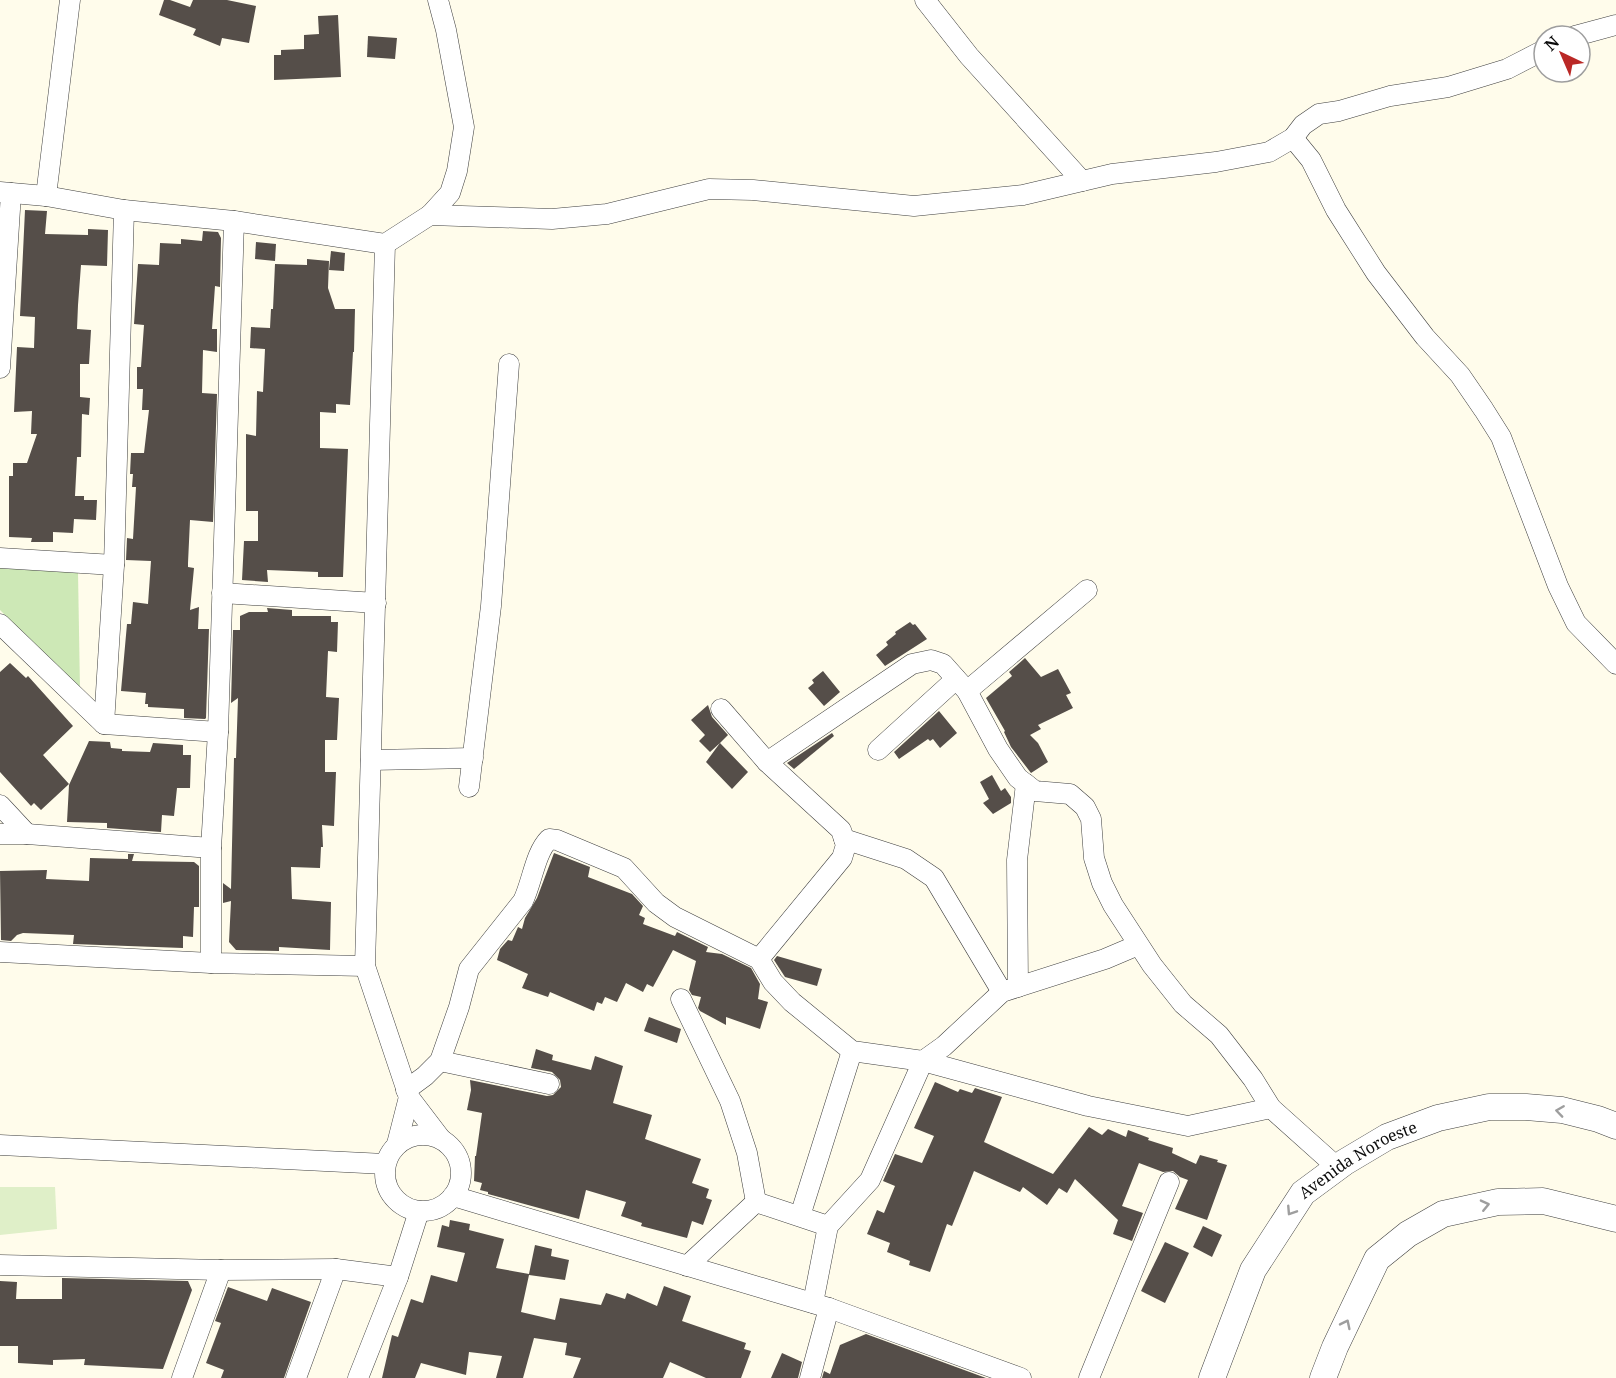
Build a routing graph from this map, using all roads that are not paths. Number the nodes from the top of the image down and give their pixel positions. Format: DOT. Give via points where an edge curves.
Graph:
graph roads {
  1 [pos="70,0"];
  2 [pos="438,0"];
  3 [pos="925,0"];
  4 [pos="1616,25"];
  5 [pos="1592,31"];
  6 [pos="1532,56"];
  7 [pos="1293,138"];
  8 [pos="1082,181"];
  9 [pos="6,193"];
  10 [pos="46,196"];
  11 [pos="124,210"];
  12 [pos="430,215"];
  13 [pos="234,221"];
  14 [pos="385,244"];
  15 [pos="509,364"];
  16 [pos="0,368"];
  17 [pos="0,558"];
  18 [pos="114,565"];
  19 [pos="1087,591"];
  20 [pos="222,592"];
  21 [pos="376,603"];
  22 [pos="0,624"];
  23 [pos="1616,664"];
  24 [pos="962,685"];
  25 [pos="721,709"];
  26 [pos="104,724"];
  27 [pos="218,732"];
  28 [pos="878,750"];
  29 [pos="473,758"];
  30 [pos="371,760"];
  31 [pos="767,762"];
  32 [pos="1026,784"];
  33 [pos="469,787"];
  34 [pos="0,805"];
  35 [pos="0,834"];
  36 [pos="27,834"];
  37 [pos="844,839"];
  38 [pos="211,848"];
  39 [pos="1138,945"];
  40 [pos="0,952"];
  41 [pos="759,959"];
  42 [pos="211,963"];
  43 [pos="365,966"];
  44 [pos="1010,989"];
  45 [pos="681,999"];
  46 [pos="852,1051"];
  47 [pos="923,1060"];
  48 [pos="440,1061"];
  49 [pos="549,1084"];
  50 [pos="408,1093"];
  51 [pos="1271,1108"];
  52 [pos="1616,1126"];
  53 [pos="441,1139"];
  54 [pos="397,1144"];
  55 [pos="0,1145"];
  56 [pos="385,1164"];
  57 [pos="1338,1168"];
  58 [pos="1169,1182"];
  59 [pos="453,1196"];
  60 [pos="756,1202"];
  61 [pos="419,1211"];
  62 [pos="800,1216"];
  63 [pos="1616,1219"];
  64 [pos="828,1226"];
  65 [pos="0,1265"];
  66 [pos="687,1266"];
  67 [pos="336,1269"];
  68 [pos="221,1270"];
  69 [pos="398,1277"];
  70 [pos="821,1306"];
  71 [pos="182,1378"];
  72 [pos="296,1378"];
  73 [pos="358,1378"];
  74 [pos="810,1378"];
  75 [pos="1021,1378"];
  76 [pos="1089,1378"];
  77 [pos="1212,1378"];
  78 [pos="1323,1378"];
  1 -- 10 [label="street"];
  2 -- 12 [label="street" via="464,127 450,193"];
  3 -- 8 [label="street" via="969,56"];
  4 -- 5 [label="street"];
  6 -- 7 [label="street" via="1507,69 1448,87 1390,96 1319,114"];
  7 -- 8 [label="street" via="1269,152"];
  7 -- 23 [label="street" via="1311,160 1336,210 1376,273 1485,410 1501,437 1576,623"];
  8 -- 12 [label="street" via="1023,195 914,206 709,189 607,214 552,219"];
  9 -- 10 [label="street"];
  9 -- 16 [label="street"];
  10 -- 11 [label="street"];
  11 -- 13 [label="street"];
  11 -- 18 [label="street"];
  12 -- 14 [label="street"];
  13 -- 14 [label="street"];
  13 -- 20 [label="street"];
  14 -- 21 [label="street"];
  15 -- 29 [label="street" via="491,606"];
  17 -- 18 [label="street"];
  18 -- 26 [label="street"];
  19 -- 24 [label="street"];
  20 -- 21 [label="street"];
  20 -- 27 [label="street"];
  21 -- 30 [label="street"];
  22 -- 26 [label="street"];
  24 -- 28 [label="street"];
  24 -- 31 [label="street" via="943,664 931,660 912,664"];
  24 -- 32 [label="street" via="998,748"];
  25 -- 31 [label="street"];
  26 -- 27 [label="street"];
  27 -- 38 [label="street"];
  29 -- 30 [label="street"];
  29 -- 33 [label="street"];
  30 -- 43 [label="street"];
  31 -- 37 [label="street" via="841,830"];
  32 -- 39 [label="street" via="1035,791 1070,794 1084,807 1091,819 1094,858 1101,883"];
  32 -- 44 [label="street" via="1017,860"];
  34 -- 36 [label="street"];
  35 -- 36 [label="street"];
  36 -- 38 [label="street"];
  37 -- 41 [label="street" via="842,858"];
  37 -- 44 [label="street" via="906,859 934,878"];
  38 -- 42 [label="street"];
  39 -- 44 [label="street"];
  39 -- 51 [label="street" via="1183,1004 1219,1035"];
  40 -- 42 [label="street"];
  41 -- 46 [label="street" via="792,1002"];
  41 -- 48 [label="street" via="675,917 656,903 624,868 549,839 543,845 523,901 470,969"];
  42 -- 43 [label="street"];
  43 -- 50 [label="street"];
  44 -- 47 [label="street"];
  45 -- 60 [label="street" via="730,1101 747,1154"];
  46 -- 47 [label="street"];
  46 -- 62 [label="street"];
  47 -- 51 [label="street" via="1088,1106 1188,1126"];
  47 -- 64 [label="street" via="870,1180"];
  48 -- 49 [label="street"];
  48 -- 50 [label="street"];
  50 -- 53 [label="street"];
  50 -- 54 [label="street"];
  51 -- 57 [label="street"];
  52 -- 57 [label="street, Avenida Noroeste, one-way" via="1562,1110 1490,1107 1438,1118 1387,1137"];
  53 -- 54 [label="street" via="418,1135"];
  53 -- 59 [label="street" via="458,1156 458,1187"];
  54 -- 56 [label="street"];
  55 -- 56 [label="street"];
  56 -- 61 [label="street" via="386,1183 396,1200"];
  57 -- 77 [label="street, Avenida Noroeste, one-way" via="1303,1193 1253,1270"];
  58 -- 76 [label="street"];
  59 -- 61 [label="street" via="432,1210"];
  59 -- 66 [label="street"];
  60 -- 62 [label="street"];
  60 -- 66 [label="street"];
  61 -- 69 [label="street"];
  62 -- 64 [label="street"];
  78 -- 63 [label="street, one-way" via="1377,1259 1408,1234 1443,1214 1498,1202 1543,1201"];
  64 -- 70 [label="street"];
  65 -- 68 [label="street"];
  66 -- 70 [label="street"];
  67 -- 68 [label="street"];
  67 -- 69 [label="street"];
  67 -- 72 [label="street"];
  68 -- 71 [label="street"];
  69 -- 73 [label="street"];
  70 -- 74 [label="street"];
  70 -- 75 [label="street"];
}
